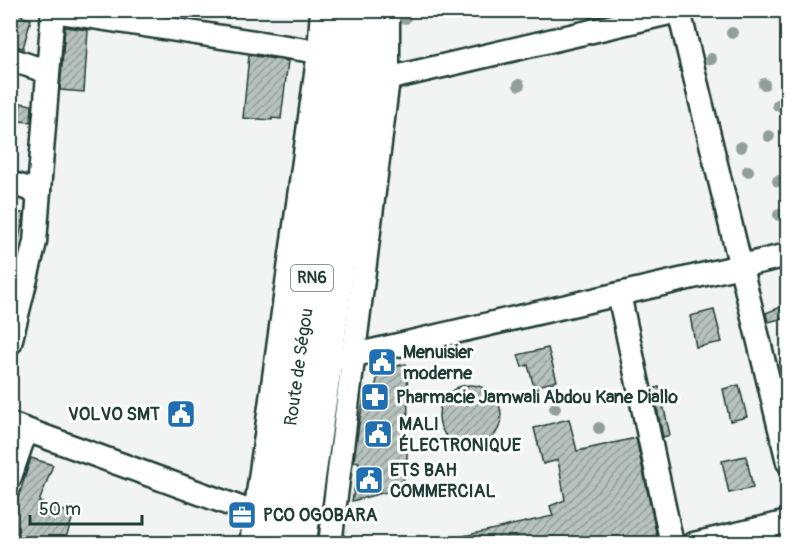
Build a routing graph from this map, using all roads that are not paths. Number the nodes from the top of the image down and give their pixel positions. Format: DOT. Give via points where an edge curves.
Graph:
graph roads {
  1 [pos="322,10"];
  2 [pos="340,10"];
  3 [pos="363,10"];
  4 [pos="388,10"];
  5 [pos="53,11"];
  6 [pos="681,11"];
  7 [pos="319,52"];
  8 [pos="10,59"];
  9 [pos="48,72"];
  10 [pos="375,82"];
  11 [pos="10,183"];
  12 [pos="39,192"];
  13 [pos="788,255"];
  14 [pos="741,265"];
  15 [pos="619,294"];
  16 [pos="15,304"];
  17 [pos="10,343"];
  18 [pos="340,358"];
  19 [pos="18,427"];
  20 [pos="788,462"];
  21 [pos="10,477"];
  22 [pos="788,522"];
  23 [pos="268,525"];
  24 [pos="251,543"];
  25 [pos="299,543"];
  26 [pos="330,543"];
  27 [pos="672,543"];
  28 [pos="694,543"];
  1 -- 7 [label="street"];
  2 -- 23 [label="highway, Route de Ségou / RN6" via="335,92 301,367"];
  3 -- 10 [label="highway, Route de Ségou / RN6"];
  4 -- 10 [label="street"];
  5 -- 7 [label="street"];
  5 -- 9 [label="street"];
  6 -- 10 [label="street"];
  6 -- 14 [label="street"];
  7 -- 23 [label="street"];
  8 -- 9 [label="street"];
  9 -- 12 [label="street"];
  10 -- 18 [label="highway, Route de Ségou / RN6"];
  11 -- 12 [label="street"];
  12 -- 16 [label="street" via="35,242"];
  13 -- 14 [label="street"];
  14 -- 15 [label="street"];
  14 -- 20 [label="street"];
  15 -- 18 [label="street"];
  15 -- 27 [label="street"];
  16 -- 17 [label="street"];
  18 -- 25 [label="highway, Route de Ségou / RN6"];
  18 -- 26 [label="street"];
  19 -- 21 [label="street"];
  19 -- 23 [label="street"];
  22 -- 28 [label="street"];
  23 -- 24 [label="street"];
}
